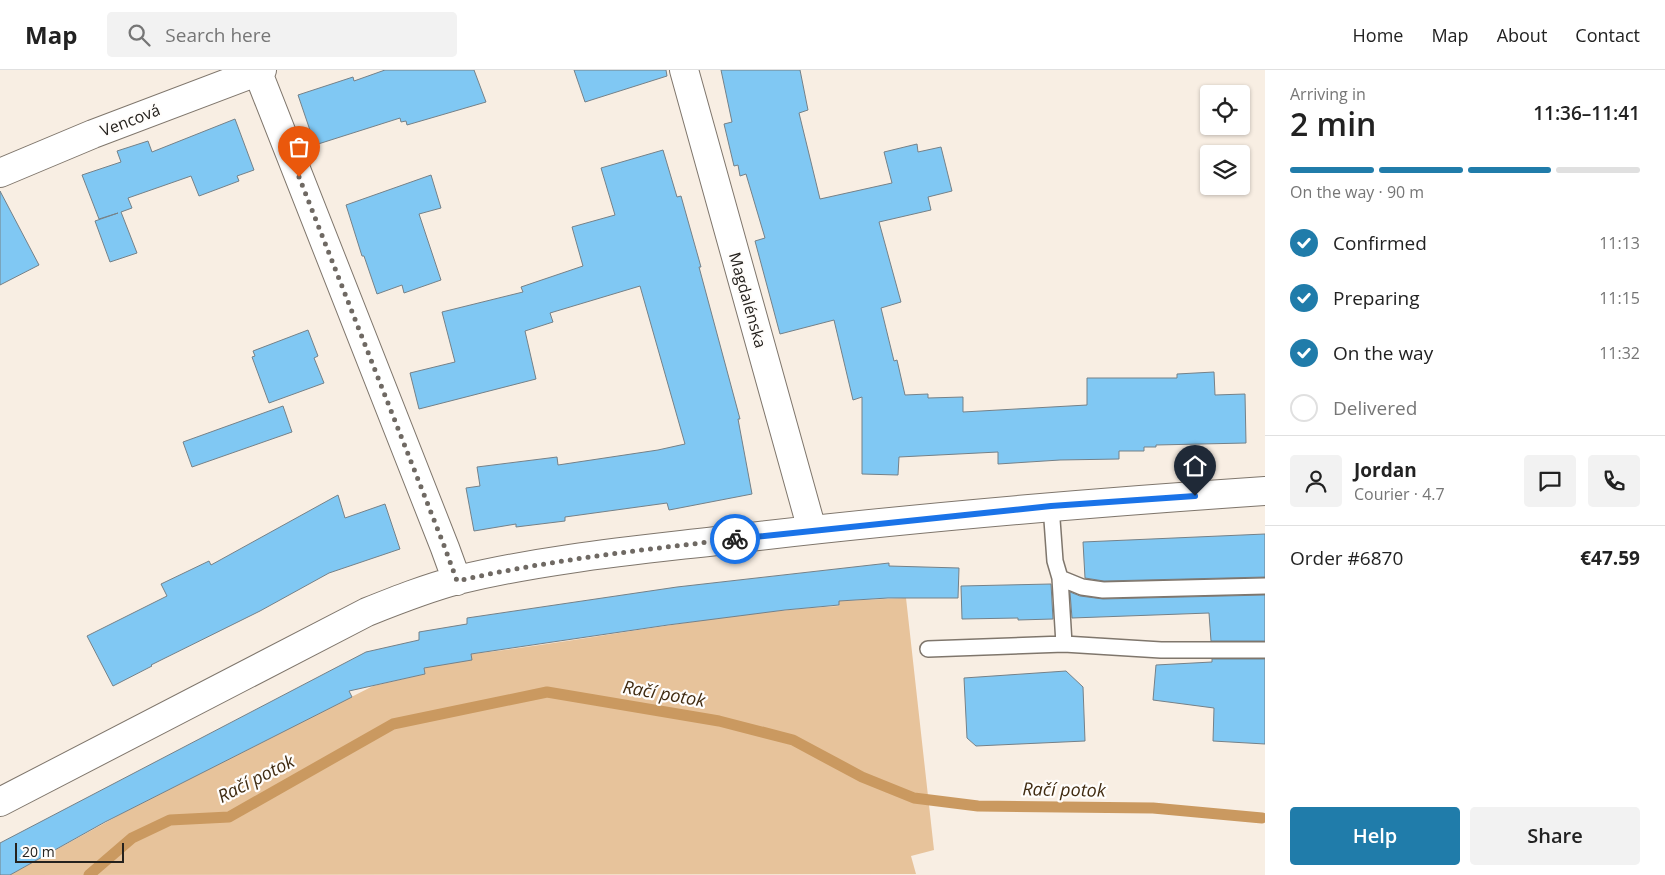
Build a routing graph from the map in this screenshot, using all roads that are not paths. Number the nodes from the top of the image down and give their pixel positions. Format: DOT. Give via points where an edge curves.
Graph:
graph roads {
  1 [pos="684,70"];
  2 [pos="259,71"];
  3 [pos="0,173"];
  4 [pos="1265,491"];
  5 [pos="1051,506"];
  6 [pos="812,530"];
  7 [pos="1060,578"];
  8 [pos="457,581"];
  9 [pos="1265,586"];
  10 [pos="1064,644"];
  11 [pos="928,649"];
  12 [pos="1265,650"];
  13 [pos="0,802"];
  1 -- 6 [label="street, Magdalénska"];
  2 -- 3 [label="street, Vencová"];
  2 -- 8 [label="street"];
  4 -- 5 [label="street"];
  5 -- 6 [label="street"];
  5 -- 7 [label="lane"];
  6 -- 8 [label="street" via="578,558"];
  7 -- 9 [label="lane" via="1082,587 1103,590"];
  7 -- 10 [label="lane"];
  8 -- 13 [label="street" via="413,593 367,612"];
  10 -- 11 [label="lane"];
  10 -- 12 [label="lane" via="1160,650"];
}
